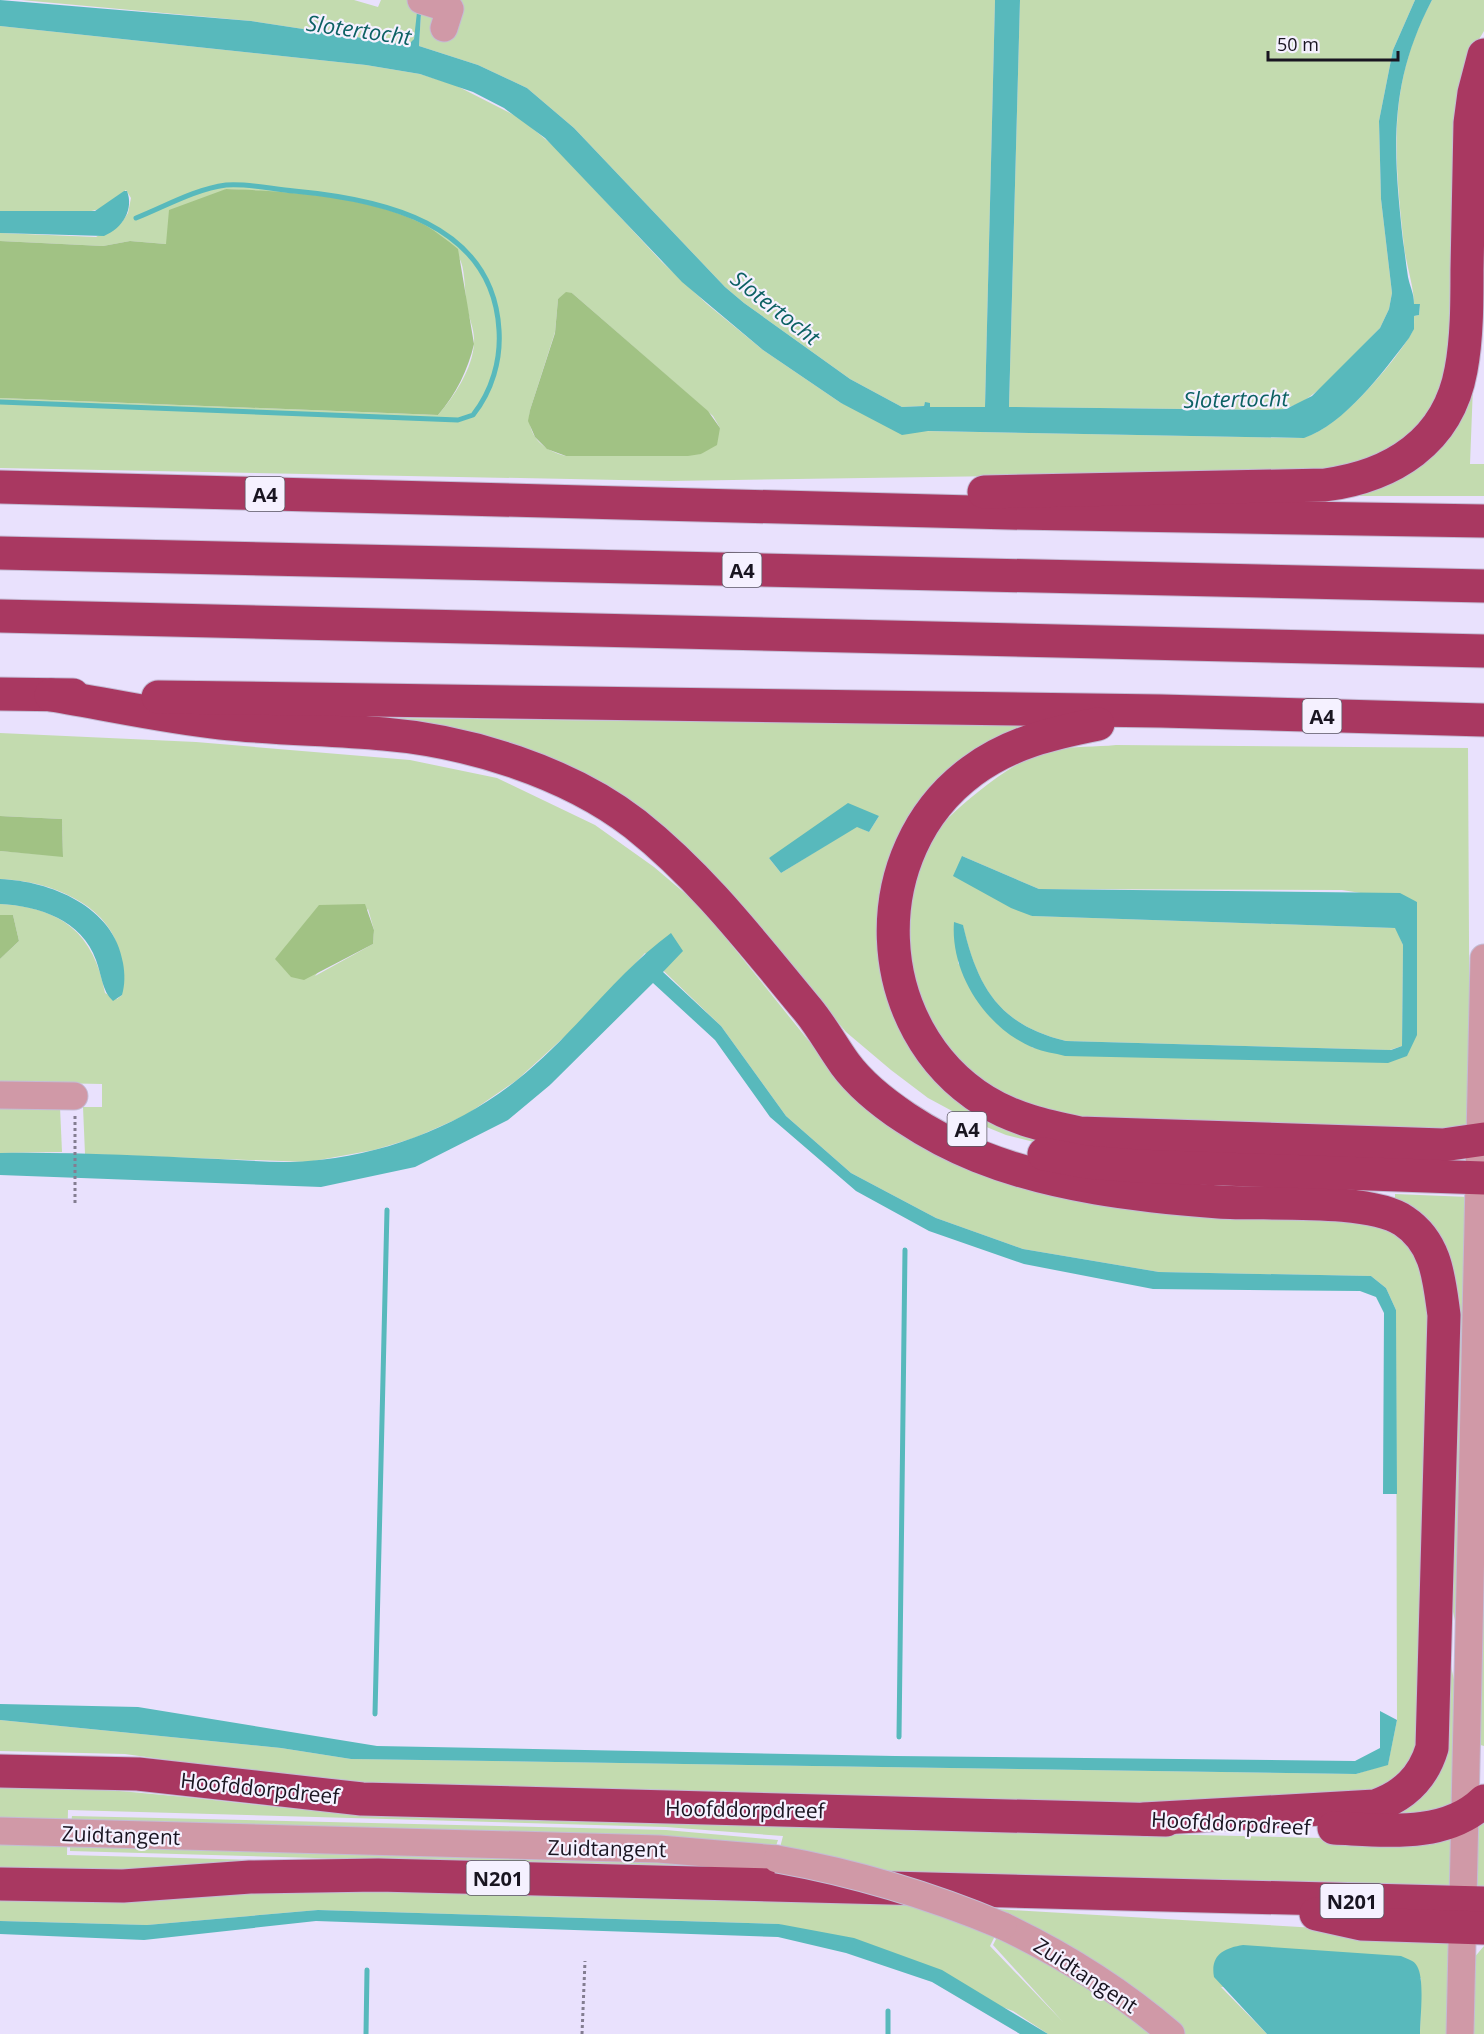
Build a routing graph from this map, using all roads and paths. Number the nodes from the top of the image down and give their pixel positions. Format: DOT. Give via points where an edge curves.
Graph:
graph roads {
  1 [pos="421,0"];
  2 [pos="444,28"];
  3 [pos="1484,55"];
  4 [pos="0,487"];
  5 [pos="676,505"];
  6 [pos="1484,521"];
  7 [pos="0,553"];
  8 [pos="1484,586"];
  9 [pos="0,616"];
  10 [pos="1484,651"];
  11 [pos="0,694"];
  12 [pos="51,695"];
  13 [pos="1161,711"];
  14 [pos="1484,720"];
  15 [pos="1484,958"];
  16 [pos="824,1029"];
  17 [pos="0,1095"];
  18 [pos="74,1096"];
  19 [pos="1482,1140"];
  20 [pos="76,1143"];
  21 [pos="1481,1178"];
  22 [pos="75,1204"];
  23 [pos="1438,1593"];
  24 [pos="1467,1689"];
  25 [pos="0,1771"];
  26 [pos="1474,1809"];
  27 [pos="1144,1819"];
  28 [pos="0,1831"];
  29 [pos="0,1884"];
  30 [pos="1473,1915"];
  31 [pos="585,1961"];
  32 [pos="582,2034"];
  33 [pos="1171,2034"];
  34 [pos="1460,2034"];
  1 -- 2 [label="lane" via="450,9"];
  3 -- 5 [label="highway, A4" via="1470,123 1461,372 1455,392 1430,435 1393,465 1357,480 1325,485 1032,490"];
  4 -- 5 [label="highway, A4"];
  5 -- 6 [label="highway, A4"];
  7 -- 8 [label="highway, A4"];
  9 -- 10 [label="highway"];
  11 -- 12 [label="highway, A4"];
  12 -- 13 [label="highway, A4"];
  12 -- 16 [label="highway, A4" via="219,723 388,734 471,748 538,771 632,821 681,863 724,907"];
  13 -- 14 [label="highway, A4"];
  13 -- 19 [label="highway, A4" via="1022,742 954,786 920,829 898,877 891,923 892,947 895,971 910,1016 939,1061 990,1104 1031,1122 1079,1133 1443,1145"];
  15 -- 19 [label="lane"];
  16 -- 21 [label="highway, A4" via="869,1071 908,1100 975,1132 1039,1153 1137,1166"];
  16 -- 23 [label="highway, A4" via="846,1066 872,1091 932,1133 977,1156 1024,1172 1091,1186 1201,1200 1367,1207 1407,1222 1420,1235 1436,1263 1444,1315"];
  17 -- 18 [label="lane"];
  19 -- 21 [label="lane"];
  20 -- 22 [label="path"];
  21 -- 24 [label="lane"];
  23 -- 24 [label="lane"];
  23 -- 27 [label="highway" via="1432,1748 1420,1775 1403,1792 1375,1806"];
  24 -- 26 [label="lane"];
  25 -- 27 [label="highway, Hoofddorpdreef" via="138,1774 362,1799"];
  26 -- 27 [label="highway, Hoofddorpdreef" via="1433,1827 1387,1830"];
  26 -- 30 [label="lane"];
  28 -- 33 [label="lane, Zuidtangent, bridge" via="659,1849 777,1859 876,1879 942,1900 1003,1926 1107,1984"];
  29 -- 30 [label="highway, N201" via="132,1886 250,1877 378,1875 1241,1898"];
  30 -- 34 [label="lane"];
  31 -- 32 [label="path"];
}
